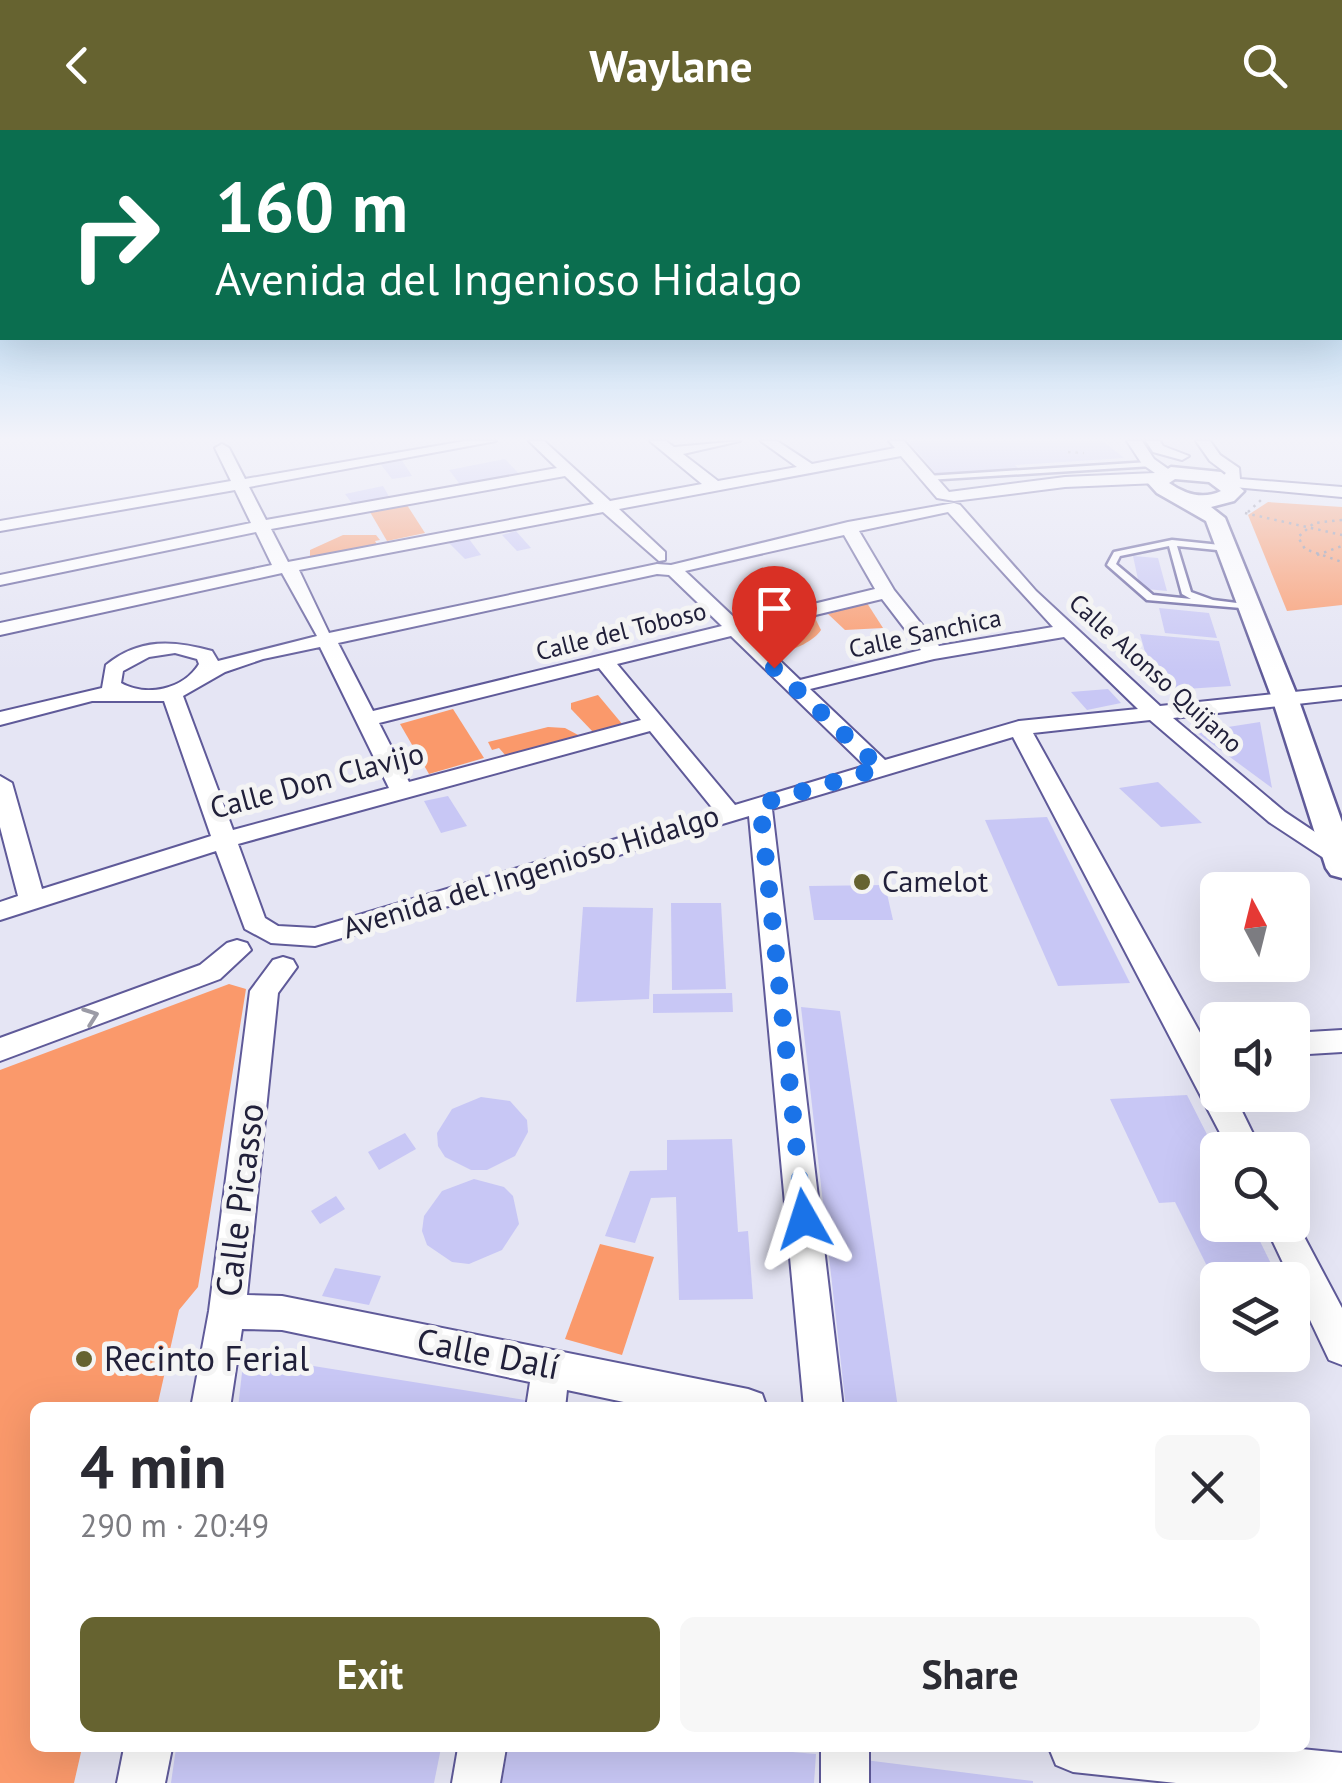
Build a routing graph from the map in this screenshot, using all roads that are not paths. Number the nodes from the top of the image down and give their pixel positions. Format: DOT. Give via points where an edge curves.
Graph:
graph roads {
  1 [pos="43,518"];
  2 [pos="256,518"];
  3 [pos="391,518"];
  4 [pos="434,518"];
  5 [pos="618,518"];
  6 [pos="871,518"];
  7 [pos="882,518"];
  8 [pos="965,518"];
  9 [pos="1225,518"];
  10 [pos="0,526"];
  11 [pos="260,526"];
  12 [pos="848,527"];
  13 [pos="1172,543"];
  14 [pos="1227,548"];
  15 [pos="666,563"];
  16 [pos="285,568"];
  17 [pos="0,580"];
  18 [pos="886,592"];
  19 [pos="1212,604"];
  20 [pos="1250,607"];
  21 [pos="0,629"];
  22 [pos="733,630"];
  23 [pos="1066,630"];
  24 [pos="324,635"];
  25 [pos="200,652"];
  26 [pos="934,653"];
  27 [pos="604,661"];
  28 [pos="112,670"];
  29 [pos="199,679"];
  30 [pos="795,687"];
  31 [pos="171,692"];
  32 [pos="1342,693"];
  33 [pos="123,694"];
  34 [pos="1285,698"];
  35 [pos="0,707"];
  36 [pos="1155,713"];
  37 [pos="367,718"];
  38 [pos="0,719"];
  39 [pos="654,723"];
  40 [pos="1018,728"];
  41 [pos="880,768"];
  42 [pos="0,783"];
  43 [pos="402,792"];
  44 [pos="760,804"];
  45 [pos="729,813"];
  46 [pos="4,816"];
  47 [pos="226,839"];
  48 [pos="1341,864"];
  49 [pos="32,900"];
  50 [pos="0,910"];
  51 [pos="266,953"];
  52 [pos="1200,1037"];
  53 [pos="1342,1041"];
  54 [pos="1310,1043"];
  55 [pos="0,1050"];
  56 [pos="1290,1242"];
  57 [pos="227,1312"];
  58 [pos="1342,1347"];
  59 [pos="552,1366"];
  60 [pos="211,1402"];
  61 [pos="546,1402"];
  62 [pos="720,1402"];
  63 [pos="823,1402"];
  64 [pos="147,1752"];
  65 [pos="481,1752"];
  66 [pos="845,1752"];
  67 [pos="1094,1752"];
  68 [pos="1208,1774"];
  69 [pos="1342,1777"];
  70 [pos="141,1783"];
  71 [pos="476,1783"];
  72 [pos="845,1783"];
  1 -- 10 [label="street"];
  2 -- 11 [label="street"];
  3 -- 11 [label="street"];
  4 -- 16 [label="street"];
  5 -- 15 [label="street"];
  6 -- 15 [label="street"];
  7 -- 12 [label="street"];
  8 -- 23 [label="street, Calle Alonso Quijano"];
  9 -- 14 [label="street"];
  11 -- 16 [label="street"];
  11 -- 17 [label="street"];
  12 -- 15 [label="street"];
  12 -- 18 [label="street"];
  13 -- 14 [label="lane"];
  13 -- 19 [label="lane" via="1187,594"];
  13 -- 19 [label="lane" via="1128,550 1111,565 1150,598"];
  14 -- 20 [label="street"];
  15 -- 22 [label="street"];
  15 -- 24 [label="street"];
  16 -- 21 [label="street"];
  16 -- 24 [label="street"];
  18 -- 22 [label="street, Calle del Toboso"];
  18 -- 26 [label="street"];
  19 -- 20 [label="lane"];
  20 -- 34 [label="street"];
  22 -- 27 [label="street, Calle del Toboso"];
  22 -- 30 [label="street"];
  23 -- 26 [label="street, Calle Sanchica"];
  23 -- 36 [label="street, Calle Alonso Quijano"];
  24 -- 25 [label="street"];
  24 -- 29 [label="street"];
  24 -- 37 [label="street"];
  25 -- 28 [label="street" via="176,646 149,650"];
  25 -- 29 [label="street" via="209,664"];
  26 -- 30 [label="street, Calle Sanchica"];
  27 -- 37 [label="street, Calle del Toboso"];
  27 -- 39 [label="street"];
  28 -- 33 [label="street" via="110,685"];
  28 -- 35 [label="street"];
  29 -- 31 [label="street"];
  30 -- 41 [label="street"];
  31 -- 33 [label="street"];
  31 -- 47 [label="street"];
  32 -- 34 [label="street, Avenida del Ingenioso Hidalgo"];
  33 -- 38 [label="street" via="92,695"];
  34 -- 36 [label="street, Avenida del Ingenioso Hidalgo"];
  34 -- 48 [label="street"];
  36 -- 40 [label="street, Avenida del Ingenioso Hidalgo"];
  36 -- 48 [label="street, Calle Alonso Quijano"];
  37 -- 43 [label="street"];
  39 -- 43 [label="street, Calle Don Clavijo"];
  39 -- 45 [label="street"];
  40 -- 41 [label="street, Avenida del Ingenioso Hidalgo"];
  40 -- 52 [label="street"];
  41 -- 44 [label="street, Avenida del Ingenioso Hidalgo"];
  42 -- 46 [label="street"];
  43 -- 47 [label="street, Calle Don Clavijo"];
  44 -- 45 [label="street, Avenida del Ingenioso Hidalgo"];
  44 -- 63 [label="street"];
  45 -- 51 [label="street, Avenida del Ingenioso Hidalgo"];
  46 -- 49 [label="street"];
  47 -- 49 [label="street, Calle Don Clavijo"];
  47 -- 51 [label="street"];
  49 -- 50 [label="street, Calle Don Clavijo"];
  55 -- 51 [label="street, Avenida del Ingenioso Hidalgo, one-way"];
  51 -- 57 [label="street, Calle Picasso"];
  53 -- 54 [label="street"];
  56 -- 58 [label="street"];
  57 -- 59 [label="street, Calle Dalí" via="282,1312"];
  57 -- 60 [label="street, Calle Picasso"];
  59 -- 61 [label="street"];
  59 -- 62 [label="street, Calle Dalí"];
  64 -- 70 [label="street"];
  65 -- 71 [label="street"];
  66 -- 72 [label="street"];
  67 -- 68 [label="street"];
  68 -- 69 [label="street"];
}
